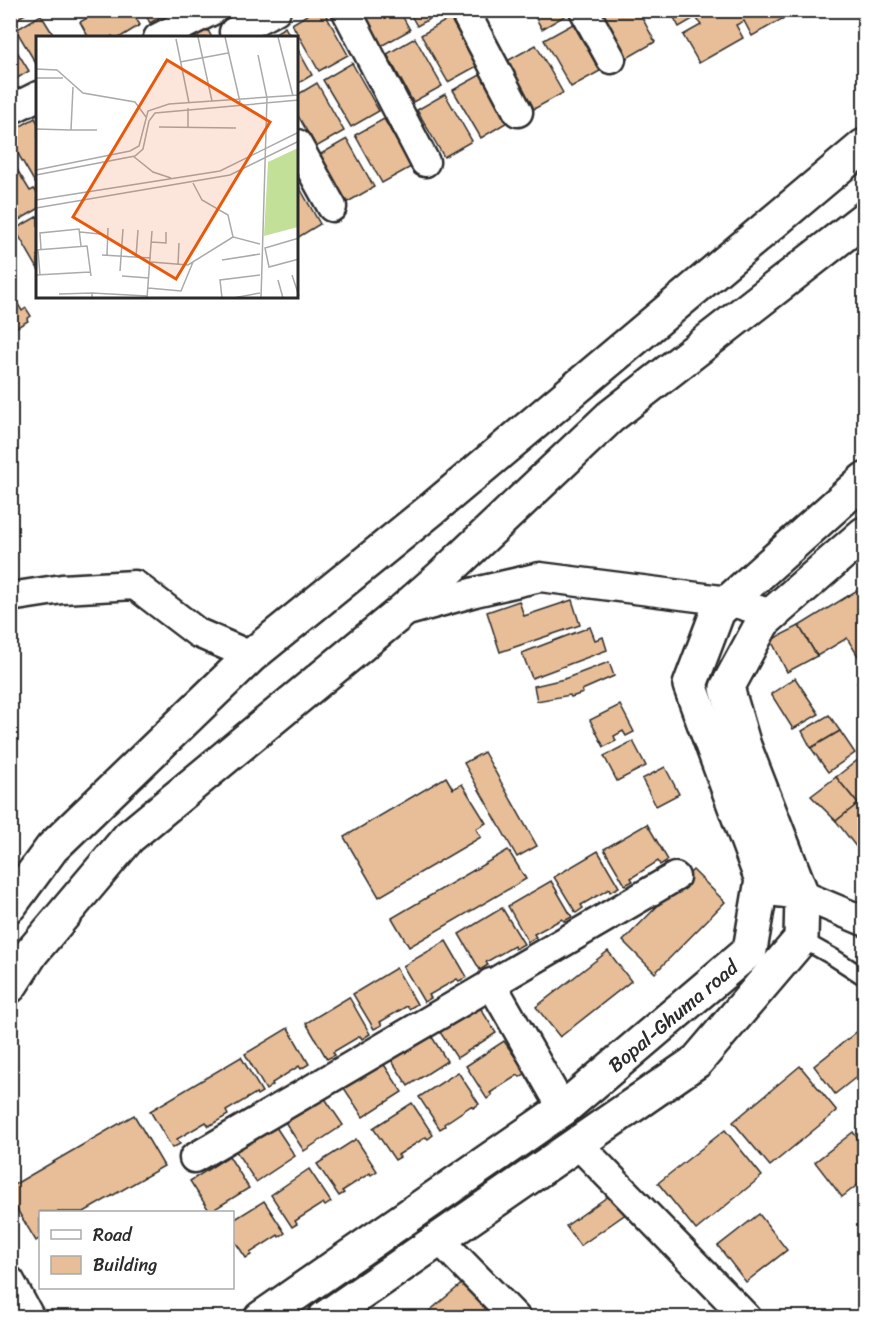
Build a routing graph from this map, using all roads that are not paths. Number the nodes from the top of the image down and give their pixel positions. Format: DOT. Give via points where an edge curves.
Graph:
graph roads {
  1 [pos="213,10"];
  2 [pos="276,10"];
  3 [pos="346,10"];
  4 [pos="464,10"];
  5 [pos="584,10"];
  6 [pos="232,27"];
  7 [pos="162,36"];
  8 [pos="611,59"];
  9 [pos="36,97"];
  10 [pos="10,110"];
  11 [pos="518,112"];
  12 [pos="298,146"];
  13 [pos="864,146"];
  14 [pos="425,162"];
  15 [pos="332,207"];
  16 [pos="864,219"];
  17 [pos="864,480"];
  18 [pos="864,534"];
  19 [pos="10,597"];
  20 [pos="729,602"];
  21 [pos="400,613"];
  22 [pos="772,614"];
  23 [pos="251,656"];
  24 [pos="675,877"];
  25 [pos="761,890"];
  26 [pos="802,894"];
  27 [pos="10,905"];
  28 [pos="864,921"];
  29 [pos="801,939"];
  30 [pos="864,977"];
  31 [pos="491,983"];
  32 [pos="10,986"];
  33 [pos="563,1109"];
  34 [pos="577,1143"];
  35 [pos="194,1158"];
  36 [pos="439,1239"];
  37 [pos="10,1281"];
  38 [pos="30,1317"];
  39 [pos="261,1317"];
  40 [pos="325,1317"];
  41 [pos="516,1317"];
  42 [pos="747,1317"];
  1 -- 7 [label="street"];
  2 -- 6 [label="street"];
  3 -- 14 [label="street"];
  4 -- 11 [label="street"];
  5 -- 8 [label="street"];
  9 -- 10 [label="street"];
  12 -- 15 [label="street"];
  13 -- 23 [label="street"];
  16 -- 21 [label="street" via="610,417"];
  17 -- 20 [label="street, Bopal-Ghuma road"];
  18 -- 22 [label="street"];
  19 -- 23 [label="street" via="135,585 198,633"];
  20 -- 21 [label="street" via="540,576"];
  20 -- 22 [label="street"];
  20 -- 25 [label="street, Bopal-Ghuma road" via="718,611 690,685 762,880"];
  21 -- 32 [label="street" via="129,837 32,952"];
  22 -- 26 [label="street" via="763,622 727,688 744,746"];
  23 -- 27 [label="street" via="51,848"];
  24 -- 31 [label="street"];
  25 -- 26 [label="street"];
  25 -- 33 [label="street, Bopal-Ghuma road" via="750,950"];
  26 -- 28 [label="street"];
  26 -- 29 [label="street"];
  29 -- 30 [label="lane"];
  29 -- 34 [label="street" via="697,1061"];
  31 -- 33 [label="street"];
  31 -- 35 [label="street"];
  33 -- 39 [label="street, Bopal-Ghuma road"];
  34 -- 36 [label="street"];
  34 -- 42 [label="street"];
  36 -- 40 [label="street"];
  36 -- 41 [label="street"];
  37 -- 38 [label="street"];
}
